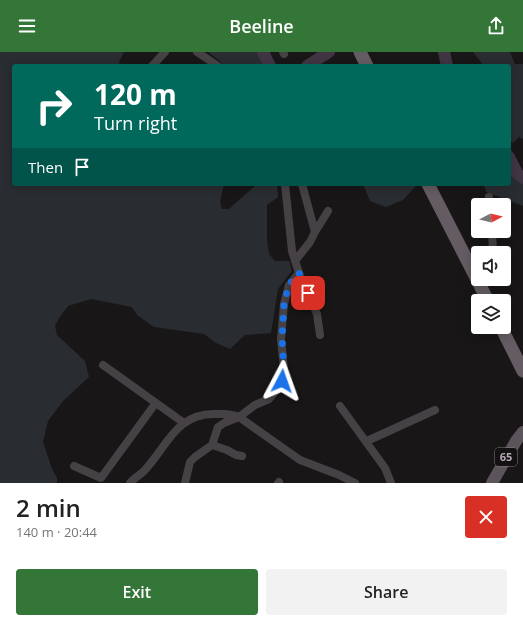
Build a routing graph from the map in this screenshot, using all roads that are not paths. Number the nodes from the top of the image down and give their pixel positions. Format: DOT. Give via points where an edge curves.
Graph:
graph roads {
  1 [pos="165,52"];
  2 [pos="197,52"];
  3 [pos="360,52"];
  4 [pos="154,64"];
  5 [pos="215,64"];
  6 [pos="366,64"];
  7 [pos="285,186"];
  8 [pos="303,186"];
  9 [pos="429,186"];
  10 [pos="328,211"];
  11 [pos="315,232"];
  12 [pos="471,257"];
  13 [pos="294,261"];
  14 [pos="299,273"];
  15 [pos="505,334"];
  16 [pos="320,335"];
  17 [pos="103,365"];
  18 [pos="523,370"];
  19 [pos="155,404"];
  20 [pos="340,406"];
  21 [pos="435,410"];
  22 [pos="239,417"];
  23 [pos="184,423"];
  24 [pos="523,432"];
  25 [pos="367,441"];
  26 [pos="212,445"];
  27 [pos="242,456"];
  28 [pos="74,466"];
  29 [pos="130,483"];
  30 [pos="185,483"];
  31 [pos="355,483"];
  32 [pos="391,483"];
  33 [pos="492,483"];
  1 -- 4 [label="street"];
  2 -- 5 [label="street"];
  3 -- 6 [label="highway"];
  7 -- 13 [label="street"];
  8 -- 11 [label="street"];
  9 -- 12 [label="highway"];
  10 -- 11 [label="street"];
  11 -- 13 [label="street"];
  13 -- 14 [label="street"];
  14 -- 16 [label="street" via="316,314"];
  14 -- 22 [label="street" via="289,285 284,304 284,369 280,386 269,399 255,405"];
  15 -- 18 [label="highway"];
  17 -- 19 [label="street"];
  19 -- 23 [label="street"];
  19 -- 28 [label="street" via="101,478"];
  20 -- 25 [label="street"];
  21 -- 25 [label="street"];
  22 -- 23 [label="street" via="232,414 206,414 192,417"];
  22 -- 26 [label="street" via="218,427"];
  22 -- 31 [label="street" via="300,460"];
  23 -- 29 [label="street"];
  24 -- 33 [label="main road, 65"];
  25 -- 32 [label="street" via="385,468"];
  26 -- 27 [label="street"];
  26 -- 30 [label="street" via="192,459"];
}
